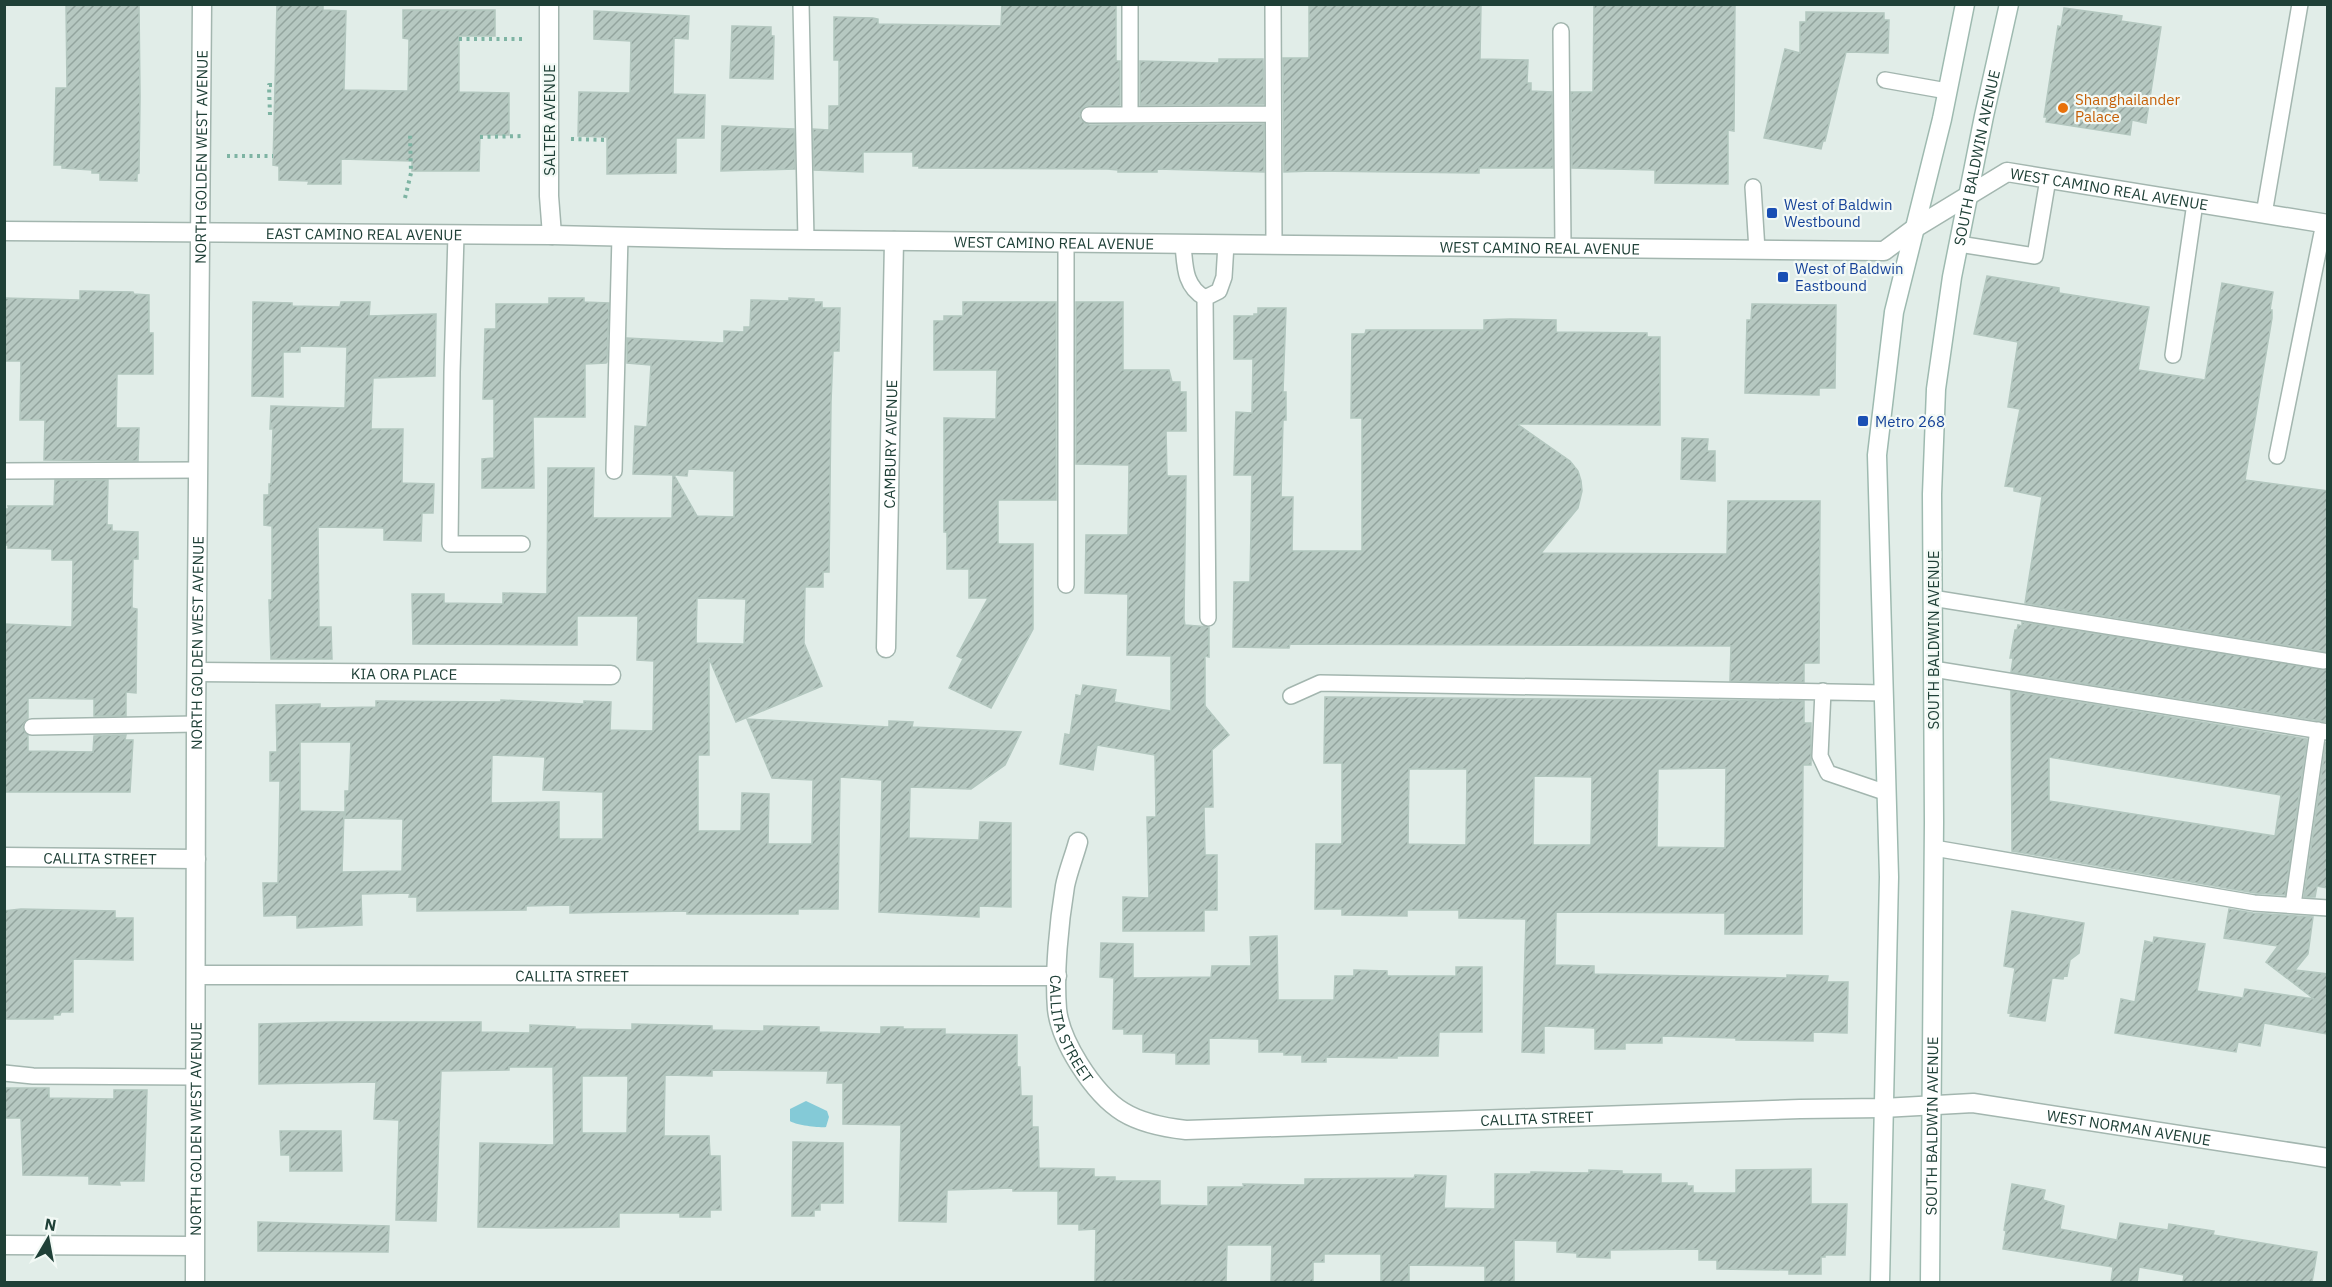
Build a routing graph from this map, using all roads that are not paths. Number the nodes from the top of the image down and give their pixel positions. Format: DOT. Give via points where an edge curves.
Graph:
graph roads {
  1 [pos="202,4"];
  2 [pos="549,4"];
  3 [pos="801,4"];
  4 [pos="1130,4"];
  5 [pos="1273,4"];
  6 [pos="1965,4"];
  7 [pos="2010,4"];
  8 [pos="2301,4"];
  9 [pos="1561,31"];
  10 [pos="1885,80"];
  11 [pos="1947,91"];
  12 [pos="1273,114"];
  13 [pos="1089,115"];
  14 [pos="1130,115"];
  15 [pos="2048,179"];
  16 [pos="1753,187"];
  17 [pos="1969,196"];
  18 [pos="2195,203"];
  19 [pos="2264,214"];
  20 [pos="2326,224"];
  21 [pos="1916,228"];
  22 [pos="4,231"];
  23 [pos="200,233"];
  24 [pos="456,235"];
  25 [pos="552,235"];
  26 [pos="620,236"];
  27 [pos="724,239"];
  28 [pos="806,240"];
  29 [pos="894,241"];
  30 [pos="1066,243"];
  31 [pos="1183,244"];
  32 [pos="1226,244"];
  33 [pos="1959,244"];
  34 [pos="1274,245"];
  35 [pos="1563,248"];
  36 [pos="1757,250"];
  37 [pos="1204,298"];
  38 [pos="2173,355"];
  39 [pos="2277,456"];
  40 [pos="199,470"];
  41 [pos="4,471"];
  42 [pos="614,471"];
  43 [pos="522,544"];
  44 [pos="1066,585"];
  45 [pos="1932,598"];
  46 [pos="1208,618"];
  47 [pos="886,648"];
  48 [pos="2324,661"];
  49 [pos="1933,669"];
  50 [pos="197,672"];
  51 [pos="611,675"];
  52 [pos="1823,691"];
  53 [pos="1884,693"];
  54 [pos="1291,696"];
  55 [pos="196,724"];
  56 [pos="32,727"];
  57 [pos="2323,731"];
  58 [pos="1887,793"];
  59 [pos="1078,842"];
  60 [pos="1934,848"];
  61 [pos="4,857"];
  62 [pos="196,859"];
  63 [pos="2293,905"];
  64 [pos="2328,908"];
  65 [pos="196,975"];
  66 [pos="1058,976"];
  67 [pos="4,1073"];
  68 [pos="195,1077"];
  69 [pos="1931,1105"];
  70 [pos="1883,1108"];
  71 [pos="2328,1158"];
  72 [pos="4,1245"];
  73 [pos="194,1246"];
  74 [pos="195,1282"];
  75 [pos="1880,1282"];
  76 [pos="1930,1282"];
  1 -- 23 [label="street, NORTH GOLDEN WEST AVENUE"];
  2 -- 25 [label="street, SALTER AVENUE"];
  3 -- 28 [label="lane"];
  4 -- 14 [label="lane"];
  5 -- 12 [label="lane"];
  6 -- 11 [label="street"];
  7 -- 17 [label="street, SOUTH BALDWIN AVENUE"];
  8 -- 19 [label="lane"];
  9 -- 35 [label="lane"];
  10 -- 11 [label="lane"];
  11 -- 21 [label="street"];
  12 -- 14 [label="lane"];
  12 -- 34 [label="lane"];
  13 -- 14 [label="lane"];
  15 -- 17 [label="street, WEST CAMINO REAL AVENUE" via="2007,172"];
  15 -- 18 [label="street, WEST CAMINO REAL AVENUE"];
  15 -- 33 [label="lane" via="2035,256"];
  16 -- 36 [label="lane"];
  17 -- 21 [label="street, WEST CAMINO REAL AVENUE"];
  17 -- 33 [label="street, SOUTH BALDWIN AVENUE"];
  18 -- 19 [label="street, WEST CAMINO REAL AVENUE"];
  18 -- 38 [label="lane"];
  19 -- 20 [label="street, WEST CAMINO REAL AVENUE"];
  20 -- 39 [label="lane"];
  21 -- 36 [label="street, WEST CAMINO REAL AVENUE" via="1884,251"];
  21 -- 53 [label="street" via="1894,312 1877,455"];
  22 -- 23 [label="street, EAST CAMINO REAL AVENUE"];
  23 -- 24 [label="street, EAST CAMINO REAL AVENUE"];
  23 -- 40 [label="street, NORTH GOLDEN WEST AVENUE"];
  24 -- 25 [label="street, EAST CAMINO REAL AVENUE"];
  24 -- 43 [label="lane" via="450,544"];
  25 -- 26 [label="street, EAST CAMINO REAL AVENUE"];
  26 -- 27 [label="street, EAST CAMINO REAL AVENUE"];
  26 -- 42 [label="lane"];
  27 -- 28 [label="street, WEST CAMINO REAL AVENUE"];
  28 -- 29 [label="street, WEST CAMINO REAL AVENUE"];
  29 -- 30 [label="street, WEST CAMINO REAL AVENUE"];
  29 -- 47 [label="street, CAMBURY AVENUE"];
  30 -- 31 [label="street, WEST CAMINO REAL AVENUE"];
  30 -- 44 [label="lane"];
  31 -- 32 [label="street, WEST CAMINO REAL AVENUE"];
  31 -- 37 [label="lane" via="1193,291"];
  32 -- 34 [label="street, WEST CAMINO REAL AVENUE"];
  32 -- 37 [label="lane" via="1219,291"];
  33 -- 45 [label="street, SOUTH BALDWIN AVENUE" via="1936,389"];
  34 -- 35 [label="street, WEST CAMINO REAL AVENUE"];
  35 -- 36 [label="street, WEST CAMINO REAL AVENUE"];
  37 -- 46 [label="lane"];
  40 -- 41 [label="lane"];
  40 -- 50 [label="street, NORTH GOLDEN WEST AVENUE"];
  45 -- 48 [label="lane"];
  45 -- 49 [label="street, SOUTH BALDWIN AVENUE"];
  49 -- 57 [label="lane"];
  49 -- 60 [label="street, SOUTH BALDWIN AVENUE"];
  50 -- 51 [label="street, KIA ORA PLACE"];
  50 -- 55 [label="street, NORTH GOLDEN WEST AVENUE"];
  52 -- 53 [label="lane"];
  52 -- 54 [label="lane" via="1320,683"];
  52 -- 58 [label="lane" via="1820,756 1828,773"];
  53 -- 58 [label="street"];
  55 -- 56 [label="lane"];
  55 -- 62 [label="street, NORTH GOLDEN WEST AVENUE"];
  57 -- 63 [label="lane"];
  58 -- 70 [label="street" via="1889,877"];
  59 -- 66 [label="street" via="1065,884"];
  60 -- 63 [label="lane" via="2254,903"];
  60 -- 69 [label="street, SOUTH BALDWIN AVENUE"];
  61 -- 62 [label="street, CALLITA STREET"];
  62 -- 65 [label="street, NORTH GOLDEN WEST AVENUE"];
  63 -- 64 [label="lane"];
  65 -- 66 [label="street, CALLITA STREET"];
  65 -- 68 [label="street, NORTH GOLDEN WEST AVENUE"];
  66 -- 70 [label="street, CALLITA STREET" via="1057,1010 1063,1031 1095,1088 1113,1107 1140,1121 1167,1128"];
  67 -- 68 [label="lane"];
  68 -- 73 [label="street, NORTH GOLDEN WEST AVENUE"];
  69 -- 70 [label="street, CALLITA STREET"];
  69 -- 71 [label="street, WEST NORMAN AVENUE" via="1973,1102"];
  69 -- 76 [label="street, SOUTH BALDWIN AVENUE"];
  70 -- 75 [label="street"];
  72 -- 73 [label="street"];
  73 -- 74 [label="street, NORTH GOLDEN WEST AVENUE"];
}
